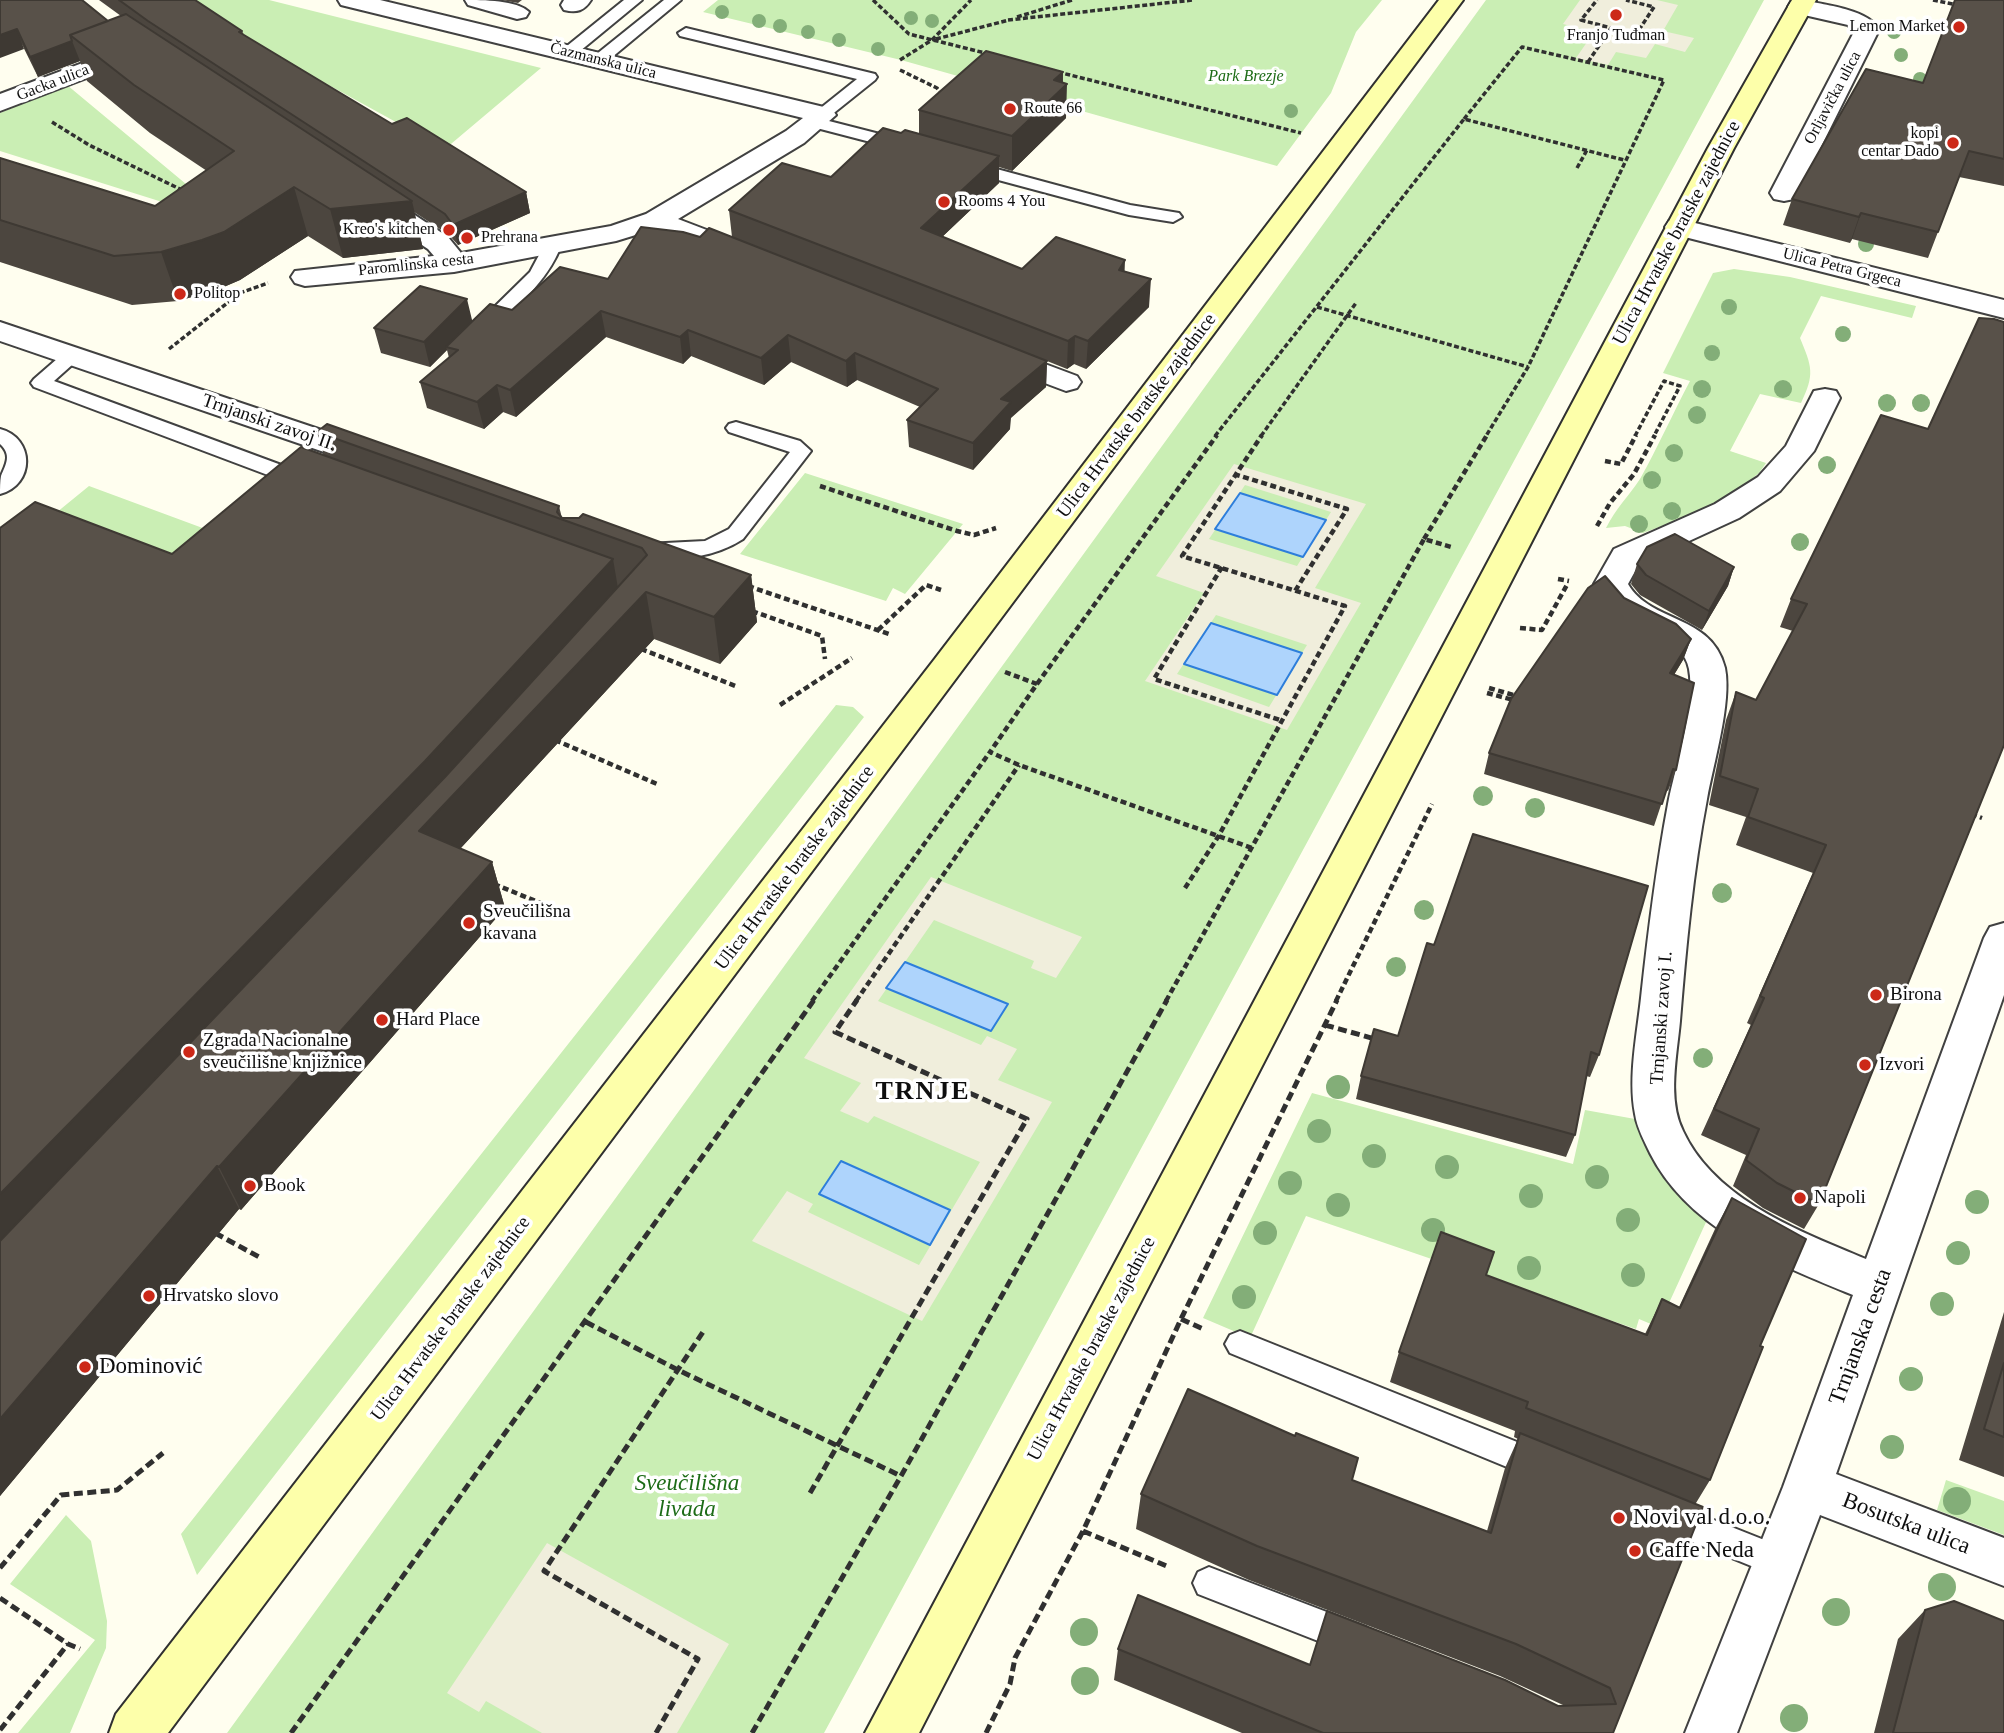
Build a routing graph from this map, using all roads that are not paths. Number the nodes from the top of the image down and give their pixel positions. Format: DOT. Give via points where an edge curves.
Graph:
graph roads {
  1 [pos="350,0"];
  2 [pos="477,0"];
  3 [pos="634,0"];
  4 [pos="673,0"];
  5 [pos="1451,0"];
  6 [pos="1802,4"];
  7 [pos="517,12"];
  8 [pos="123,32"];
  9 [pos="686,33"];
  10 [pos="568,53"];
  11 [pos="599,60"];
  12 [pos="9,99"];
  13 [pos="811,125"];
  14 [pos="916,150"];
  15 [pos="954,162"];
  16 [pos="359,191"];
  17 [pos="1784,193"];
  18 [pos="1173,217"];
  19 [pos="656,220"];
  20 [pos="1679,228"];
  21 [pos="552,246"];
  22 [pos="454,263"];
  23 [pos="772,265"];
  24 [pos="305,277"];
  25 [pos="2004,309"];
  26 [pos="0,331"];
  27 [pos="469,342"];
  28 [pos="976,347"];
  29 [pos="72,356"];
  30 [pos="1066,382"];
  31 [pos="1825,398"];
  32 [pos="736,428"];
  33 [pos="0,435"];
  34 [pos="396,466"];
  35 [pos="0,488"];
  36 [pos="322,488"];
  37 [pos="631,546"];
  38 [pos="2004,938"];
  39 [pos="1879,1285"];
  40 [pos="1240,1344"];
  41 [pos="1563,1475"];
  42 [pos="1807,1487"];
  43 [pos="1640,1506"];
  44 [pos="1776,1560"];
  45 [pos="2004,1562"];
  46 [pos="1209,1583"];
  47 [pos="1385,1651"];
  48 [pos="135,1733"];
  49 [pos="891,1733"];
  50 [pos="1711,1733"];
  1 -- 10 [label="street, Čazmanska ulica"];
  2 -- 7 [label="street"];
  3 -- 10 [label="lane"];
  4 -- 11 [label="lane"];
  5 -- 48 [label="main road, Ulica Hrvatske bratske zajednice"];
  6 -- 17 [label="street, Orljavička ulica" via="1856,20 1866,32"];
  6 -- 20 [label="main road, Ulica Hrvatske bratske zajednice"];
  8 -- 12 [label="street, Gacka ulica" via="150,52"];
  9 -- 13 [label="lane" via="869,76"];
  10 -- 11 [label="street, Čazmanska ulica"];
  11 -- 13 [label="street, Čazmanska ulica"];
  13 -- 14 [label="lane"];
  13 -- 19 [label="street, Paromlinska cesta"];
  15 -- 18 [label="lane" via="1129,210"];
  16 -- 22 [label="street" via="438,243"];
  19 -- 21 [label="street, Paromlinska cesta"];
  19 -- 23 [label="street"];
  20 -- 25 [label="street, Ulica Petra Grgeca"];
  20 -- 49 [label="main road, Ulica Hrvatske bratske zajednice"];
  21 -- 22 [label="street, Paromlinska cesta"];
  21 -- 27 [label="lane" via="537,276"];
  22 -- 24 [label="street, Paromlinska cesta"];
  26 -- 29 [label="street, Trnjanski zavoj II."];
  28 -- 30 [label="street"];
  29 -- 34 [label="street, Trnjanski zavoj II."];
  29 -- 36 [label="lane" via="41,383"];
  31 -- 39 [label="street, Trnjanski zavoj I." via="1798,451 1769,484 1727,511 1626,557 1611,584 1614,594 1629,608 1687,640 1703,658 1707,684 1674,886 1656,1045 1656,1115 1689,1177 1721,1204 1772,1238"];
  32 -- 37 [label="lane" via="801,451 736,534 706,549"];
  33 -- 35 [label="lane" via="15,446 20,457 16,471"];
  38 -- 39 [label="street, Trnjanska cesta"];
  39 -- 42 [label="street, Trnjanska cesta"];
  40 -- 41 [label="lane"];
  42 -- 44 [label="street, Trnjanska cesta"];
  42 -- 45 [label="street, Bosutska ulica"];
  43 -- 44 [label="lane"];
  44 -- 50 [label="street, Trnjanska cesta"];
  46 -- 47 [label="lane"];
}
